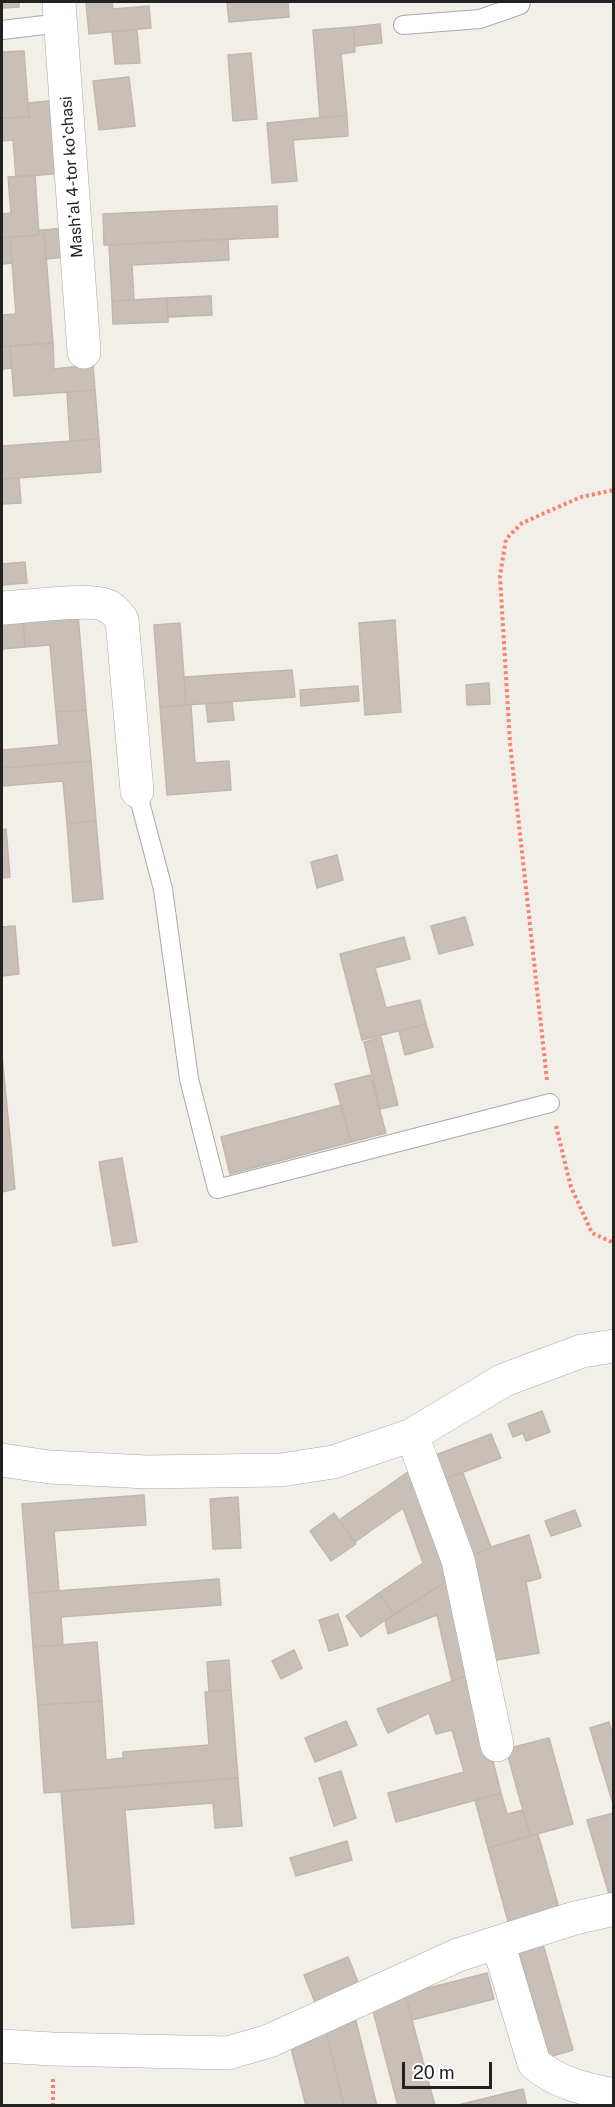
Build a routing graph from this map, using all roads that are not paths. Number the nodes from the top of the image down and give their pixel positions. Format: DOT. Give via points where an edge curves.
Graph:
graph roads {
  1 [pos="521,2"];
  2 [pos="60,12"];
  3 [pos="403,25"];
  4 [pos="2,30"];
  5 [pos="84,352"];
  6 [pos="2,608"];
  7 [pos="137,791"];
  8 [pos="550,1103"];
  9 [pos="614,1346"];
  10 [pos="412,1435"];
  11 [pos="2,1460"];
  12 [pos="497,1745"];
  13 [pos="614,1909"];
  14 [pos="498,1943"];
  15 [pos="2,2046"];
  16 [pos="614,2095"];
  1 -- 3 [label="lane" via="480,19"];
  2 -- 4 [label="lane"];
  2 -- 5 [label="street, Mashʼal 4-tor koʼchasi"];
  6 -- 7 [label="street" via="88,603 115,610 122,620"];
  7 -- 8 [label="lane" via="163,889 189,1079 218,1190"];
  9 -- 10 [label="street" via="582,1351 504,1380"];
  10 -- 11 [label="street" via="333,1462 281,1470 147,1472 49,1467"];
  10 -- 12 [label="street" via="458,1560"];
  13 -- 14 [label="street"];
  14 -- 15 [label="street" via="458,1955 269,2041 228,2052"];
  14 -- 16 [label="street" via="534,2063 573,2086"];
}
